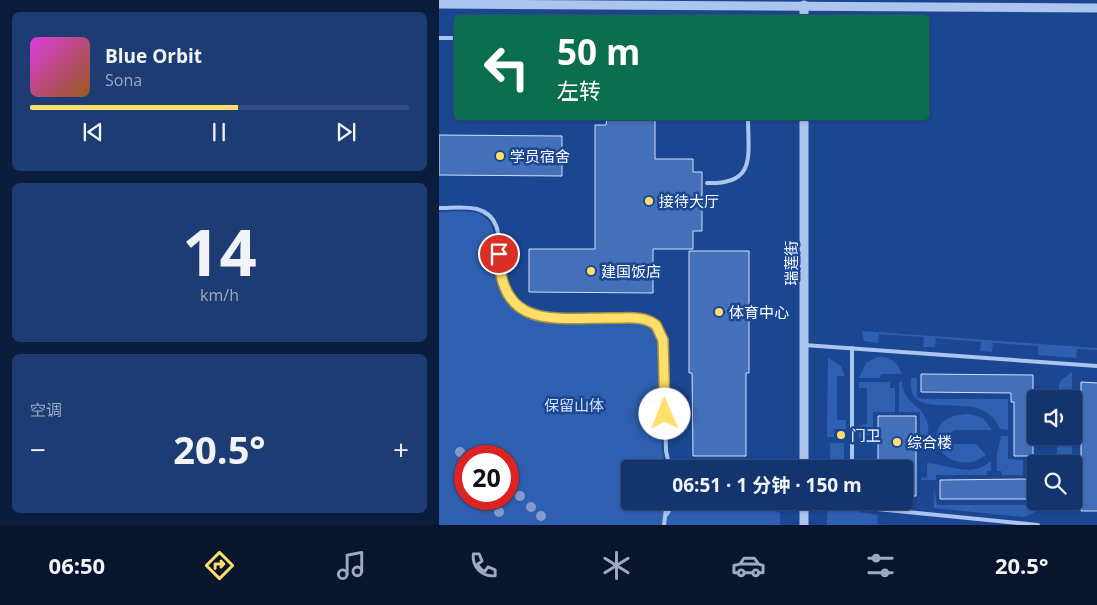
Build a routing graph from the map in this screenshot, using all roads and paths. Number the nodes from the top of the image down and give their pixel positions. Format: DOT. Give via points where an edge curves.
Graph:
graph roads {
  1 [pos="583,2"];
  2 [pos="439,4"];
  3 [pos="804,5"];
  4 [pos="1097,8"];
  5 [pos="804,15"];
  6 [pos="439,38"];
  7 [pos="454,38"];
  8 [pos="748,120"];
  9 [pos="805,120"];
  10 [pos="707,184"];
  11 [pos="439,208"];
  12 [pos="805,345"];
  13 [pos="852,348"];
  14 [pos="1097,366"];
  15 [pos="667,460"];
  16 [pos="804,460"];
  17 [pos="852,460"];
  18 [pos="667,510"];
  19 [pos="669,510"];
  20 [pos="804,510"];
  21 [pos="896,510"];
  22 [pos="667,514"];
  23 [pos="664,525"];
  24 [pos="804,525"];
  25 [pos="1038,525"];
  1 -- 2 [label="street"];
  1 -- 3 [label="street"];
  3 -- 4 [label="street"];
  3 -- 5 [label="street"];
  6 -- 7 [label="lane"];
  8 -- 10 [label="lane" via="748,158 743,172 730,182"];
  9 -- 12 [label="street, 瑞莲街"];
  11 -- 15 [label="lane" via="478,209 491,217 499,231 501,283 520,308 544,317 638,318 656,325 663,340"];
  12 -- 13 [label="lane"];
  12 -- 16 [label="street, 瑞莲街"];
  13 -- 14 [label="lane"];
  13 -- 17 [label="lane"];
  18 -- 22 [label="lane"];
  19 -- 22 [label="lane"];
  20 -- 24 [label="street"];
  21 -- 25 [label="lane"];
  22 -- 23 [label="lane"];
}
